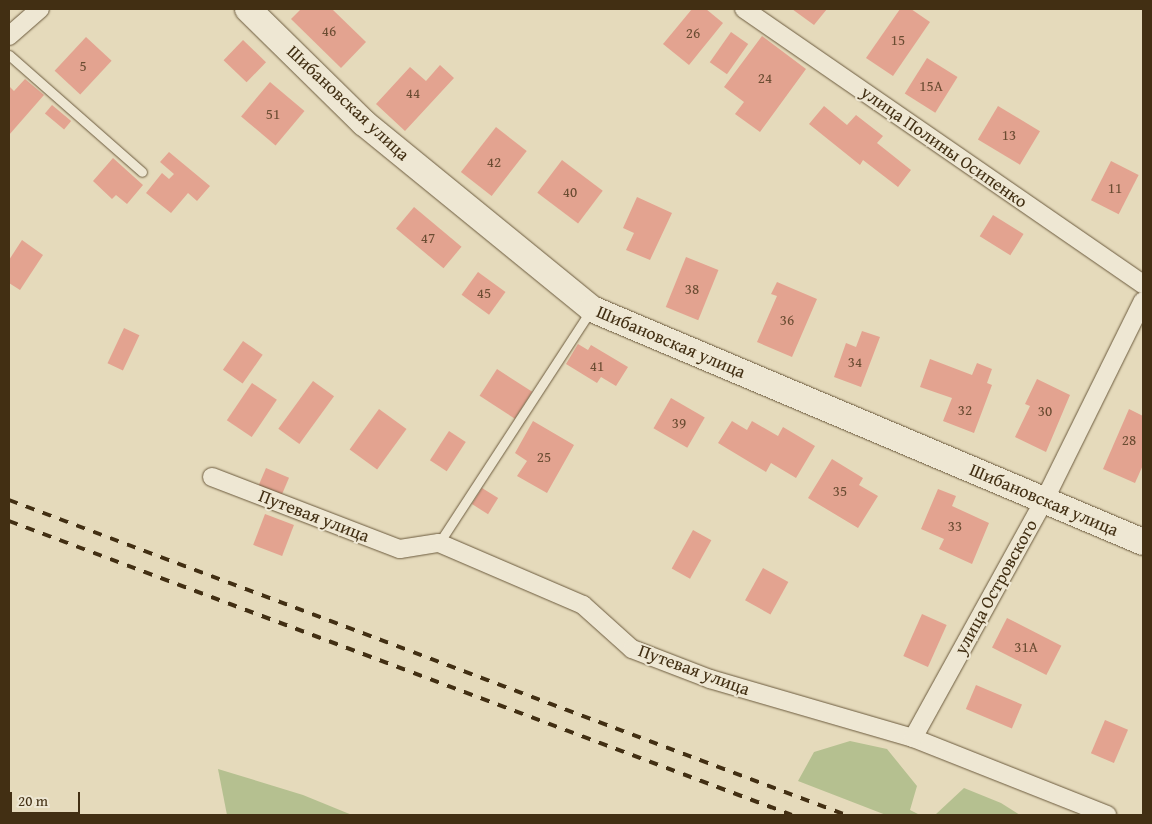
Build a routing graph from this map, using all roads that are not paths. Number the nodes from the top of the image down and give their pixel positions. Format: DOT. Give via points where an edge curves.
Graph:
graph roads {
  1 [pos="40,9"];
  2 [pos="248,9"];
  3 [pos="744,9"];
  4 [pos="9,36"];
  5 [pos="9,55"];
  6 [pos="142,172"];
  7 [pos="1143,284"];
  8 [pos="1143,301"];
  9 [pos="592,309"];
  10 [pos="212,477"];
  11 [pos="1044,501"];
  12 [pos="1143,542"];
  13 [pos="439,543"];
  14 [pos="913,738"];
  15 [pos="1107,815"];
  1 -- 4 [label="street"];
  2 -- 9 [label="street, Шибановская улица" via="364,123"];
  3 -- 7 [label="street, улица Полины Осипенко"];
  5 -- 6 [label="lane"];
  8 -- 11 [label="street, улица Островского"];
  9 -- 11 [label="street, Шибановская улица"];
  9 -- 13 [label="lane"];
  10 -- 13 [label="street, Путевая улица" via="400,549"];
  11 -- 12 [label="street, Шибановская улица"];
  11 -- 14 [label="street, улица Островского"];
  13 -- 14 [label="street, Путевая улица" via="583,605 632,649 710,679"];
  14 -- 15 [label="street, Путевая улица"];
}
